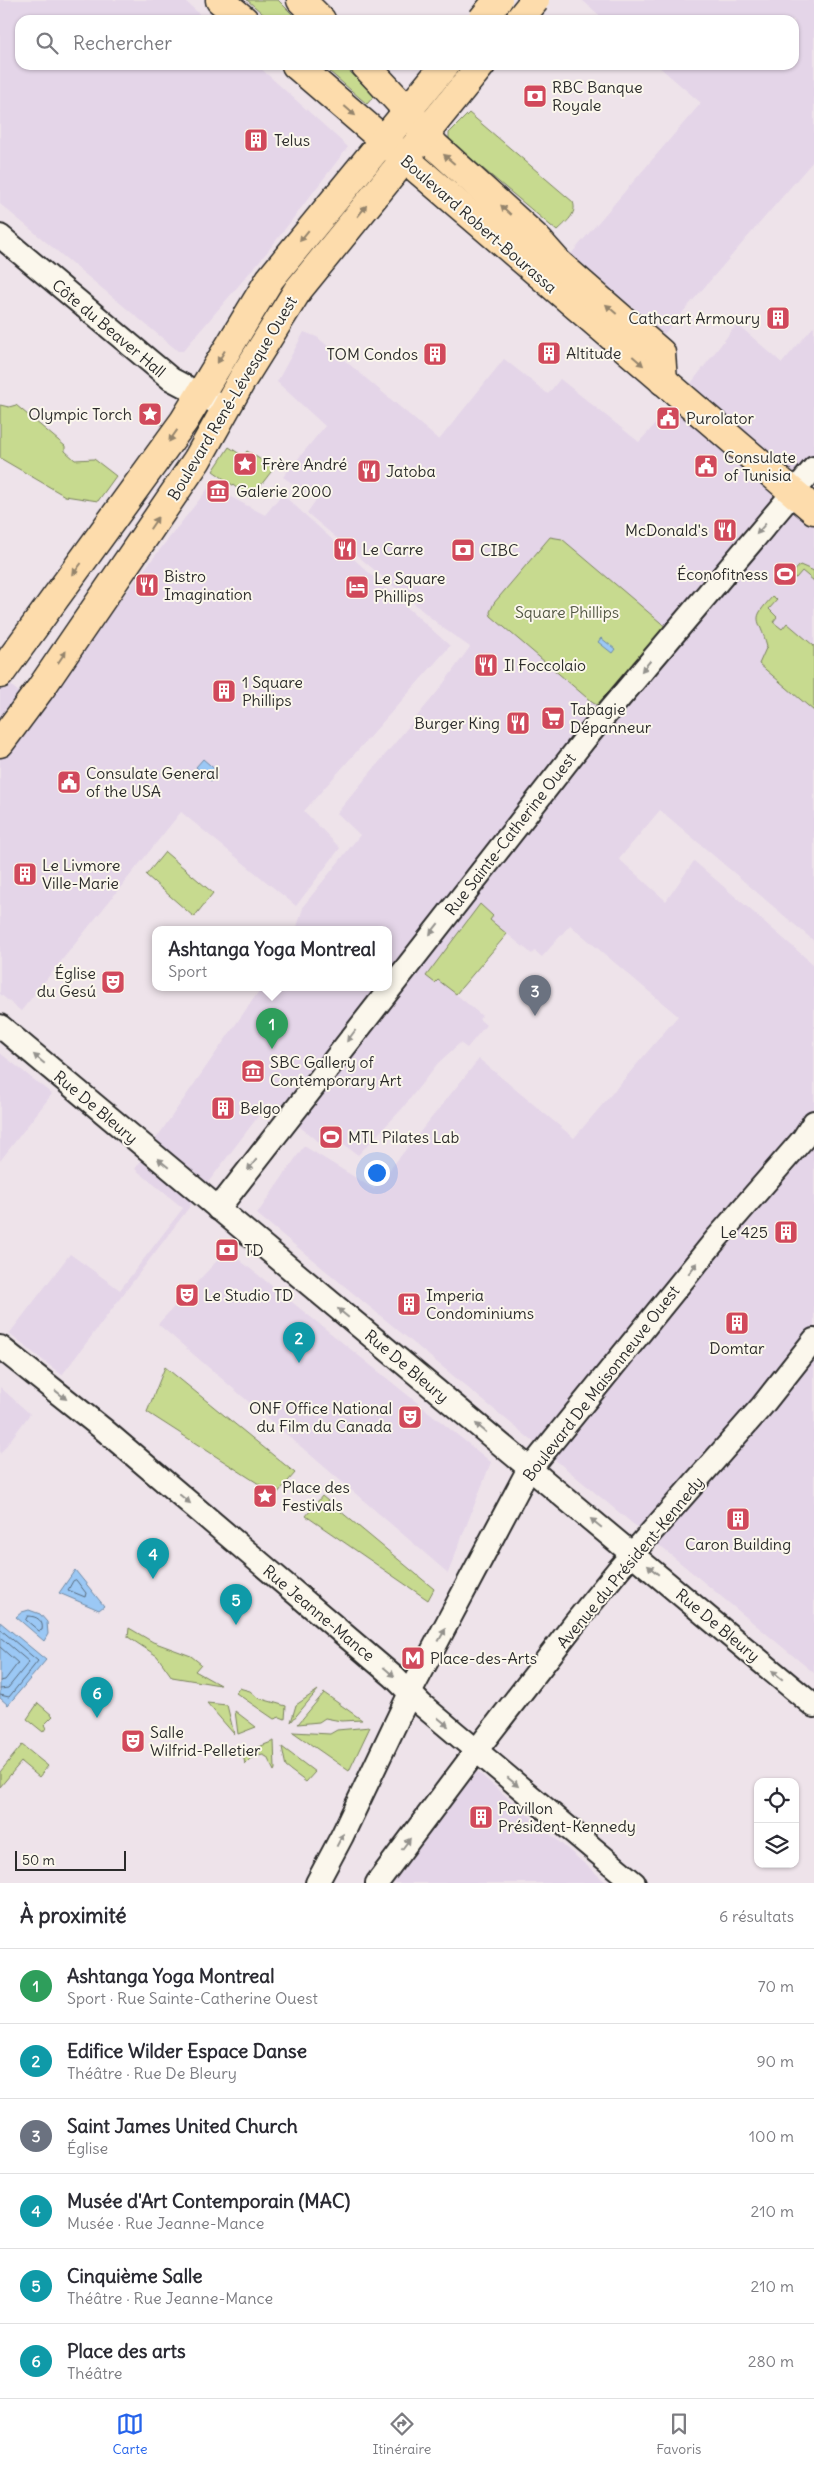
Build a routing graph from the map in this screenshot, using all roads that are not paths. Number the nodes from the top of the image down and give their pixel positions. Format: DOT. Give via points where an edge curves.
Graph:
graph roads {
  1 [pos="220,0"];
  2 [pos="301,0"];
  3 [pos="498,0"];
  4 [pos="535,0"];
  5 [pos="238,15"];
  6 [pos="316,15"];
  7 [pos="486,15"];
  8 [pos="523,15"];
  9 [pos="302,70"];
  10 [pos="370,70"];
  11 [pos="442,70"];
  12 [pos="477,70"];
  13 [pos="407,110"];
  14 [pos="425,133"];
  15 [pos="384,140"];
  16 [pos="404,159"];
  17 [pos="0,236"];
  18 [pos="664,381"];
  19 [pos="199,395"];
  20 [pos="226,408"];
  21 [pos="814,468"];
  22 [pos="793,492"];
  23 [pos="814,510"];
  24 [pos="0,674"];
  25 [pos="0,744"];
  26 [pos="392,986"];
  27 [pos="388,991"];
  28 [pos="0,1026"];
  29 [pos="814,1122"];
  30 [pos="218,1209"];
  31 [pos="814,1340"];
  32 [pos="0,1346"];
  33 [pos="530,1469"];
  34 [pos="633,1554"];
  35 [pos="410,1693"];
  36 [pos="814,1706"];
  37 [pos="476,1751"];
  38 [pos="316,1883"];
  39 [pos="377,1883"];
  40 [pos="634,1883"];
  1 -- 5 [label="main road"];
  2 -- 6 [label="main road"];
  3 -- 7 [label="main road, bridge"];
  4 -- 8 [label="main road, bridge"];
  9 -- 15 [label="main road, Boulevard Robert-Bourassa, one-way"];
  10 -- 13 [label="main road, Boulevard Robert-Bourassa"];
  11 -- 13 [label="main road, Boulevard René-Lévesque Ouest"];
  12 -- 14 [label="main road, Boulevard René-Lévesque Ouest"];
  13 -- 14 [label="main road, Boulevard Robert-Bourassa"];
  13 -- 15 [label="main road, Boulevard René-Lévesque Ouest"];
  14 -- 16 [label="main road, Boulevard René-Lévesque Ouest"];
  18 -- 14 [label="main road, Boulevard Robert-Bourassa, one-way" via="661,353 559,264 536,238 435,146"];
  15 -- 16 [label="main road, Boulevard Robert-Bourassa"];
  15 -- 19 [label="main road, Boulevard René-Lévesque Ouest, one-way" via="270,279"];
  16 -- 18 [label="main road, Boulevard Robert-Bourassa, one-way"];
  20 -- 16 [label="main road, Boulevard René-Lévesque Ouest, one-way" via="298,290"];
  17 -- 19 [label="street, Côte du Beaver Hall" via="170,379"];
  18 -- 22 [label="main road, Boulevard Robert-Bourassa"];
  19 -- 20 [label="street, Côte du Beaver Hall"];
  19 -- 24 [label="main road, Boulevard René-Lévesque Ouest, one-way" via="107,530"];
  25 -- 20 [label="main road, Boulevard René-Lévesque Ouest, one-way" via="197,460"];
  21 -- 22 [label="street, Rue Sainte-Catherine Ouest"];
  22 -- 23 [label="main road, Boulevard Robert-Bourassa"];
  22 -- 26 [label="street, Rue Sainte-Catherine Ouest, one-way" via="585,739"];
  27 -- 30 [label="street, Rue Sainte-Catherine Ouest, one-way"];
  30 -- 28 [label="street, Rue De Bleury, one-way"];
  33 -- 29 [label="street, Boulevard De Maisonneuve Ouest, one-way"];
  33 -- 30 [label="street, Rue De Bleury, one-way"];
  31 -- 34 [label="street, Avenue du Président-Kennedy" via="739,1433"];
  32 -- 35 [label="street, Rue Jeanne-Mance, one-way" via="139,1459"];
  34 -- 33 [label="street, Rue De Bleury, one-way"];
  35 -- 33 [label="street, Boulevard De Maisonneuve Ouest, one-way"];
  36 -- 34 [label="street, Rue De Bleury, one-way"];
  34 -- 37 [label="street, Avenue du Président-Kennedy"];
  35 -- 37 [label="street, Rue Jeanne-Mance, one-way"];
  38 -- 35 [label="street, Boulevard De Maisonneuve Ouest, one-way"];
  39 -- 37 [label="street, Avenue du Président-Kennedy, one-way"];
  37 -- 40 [label="street, Rue Jeanne-Mance, one-way"];
}
